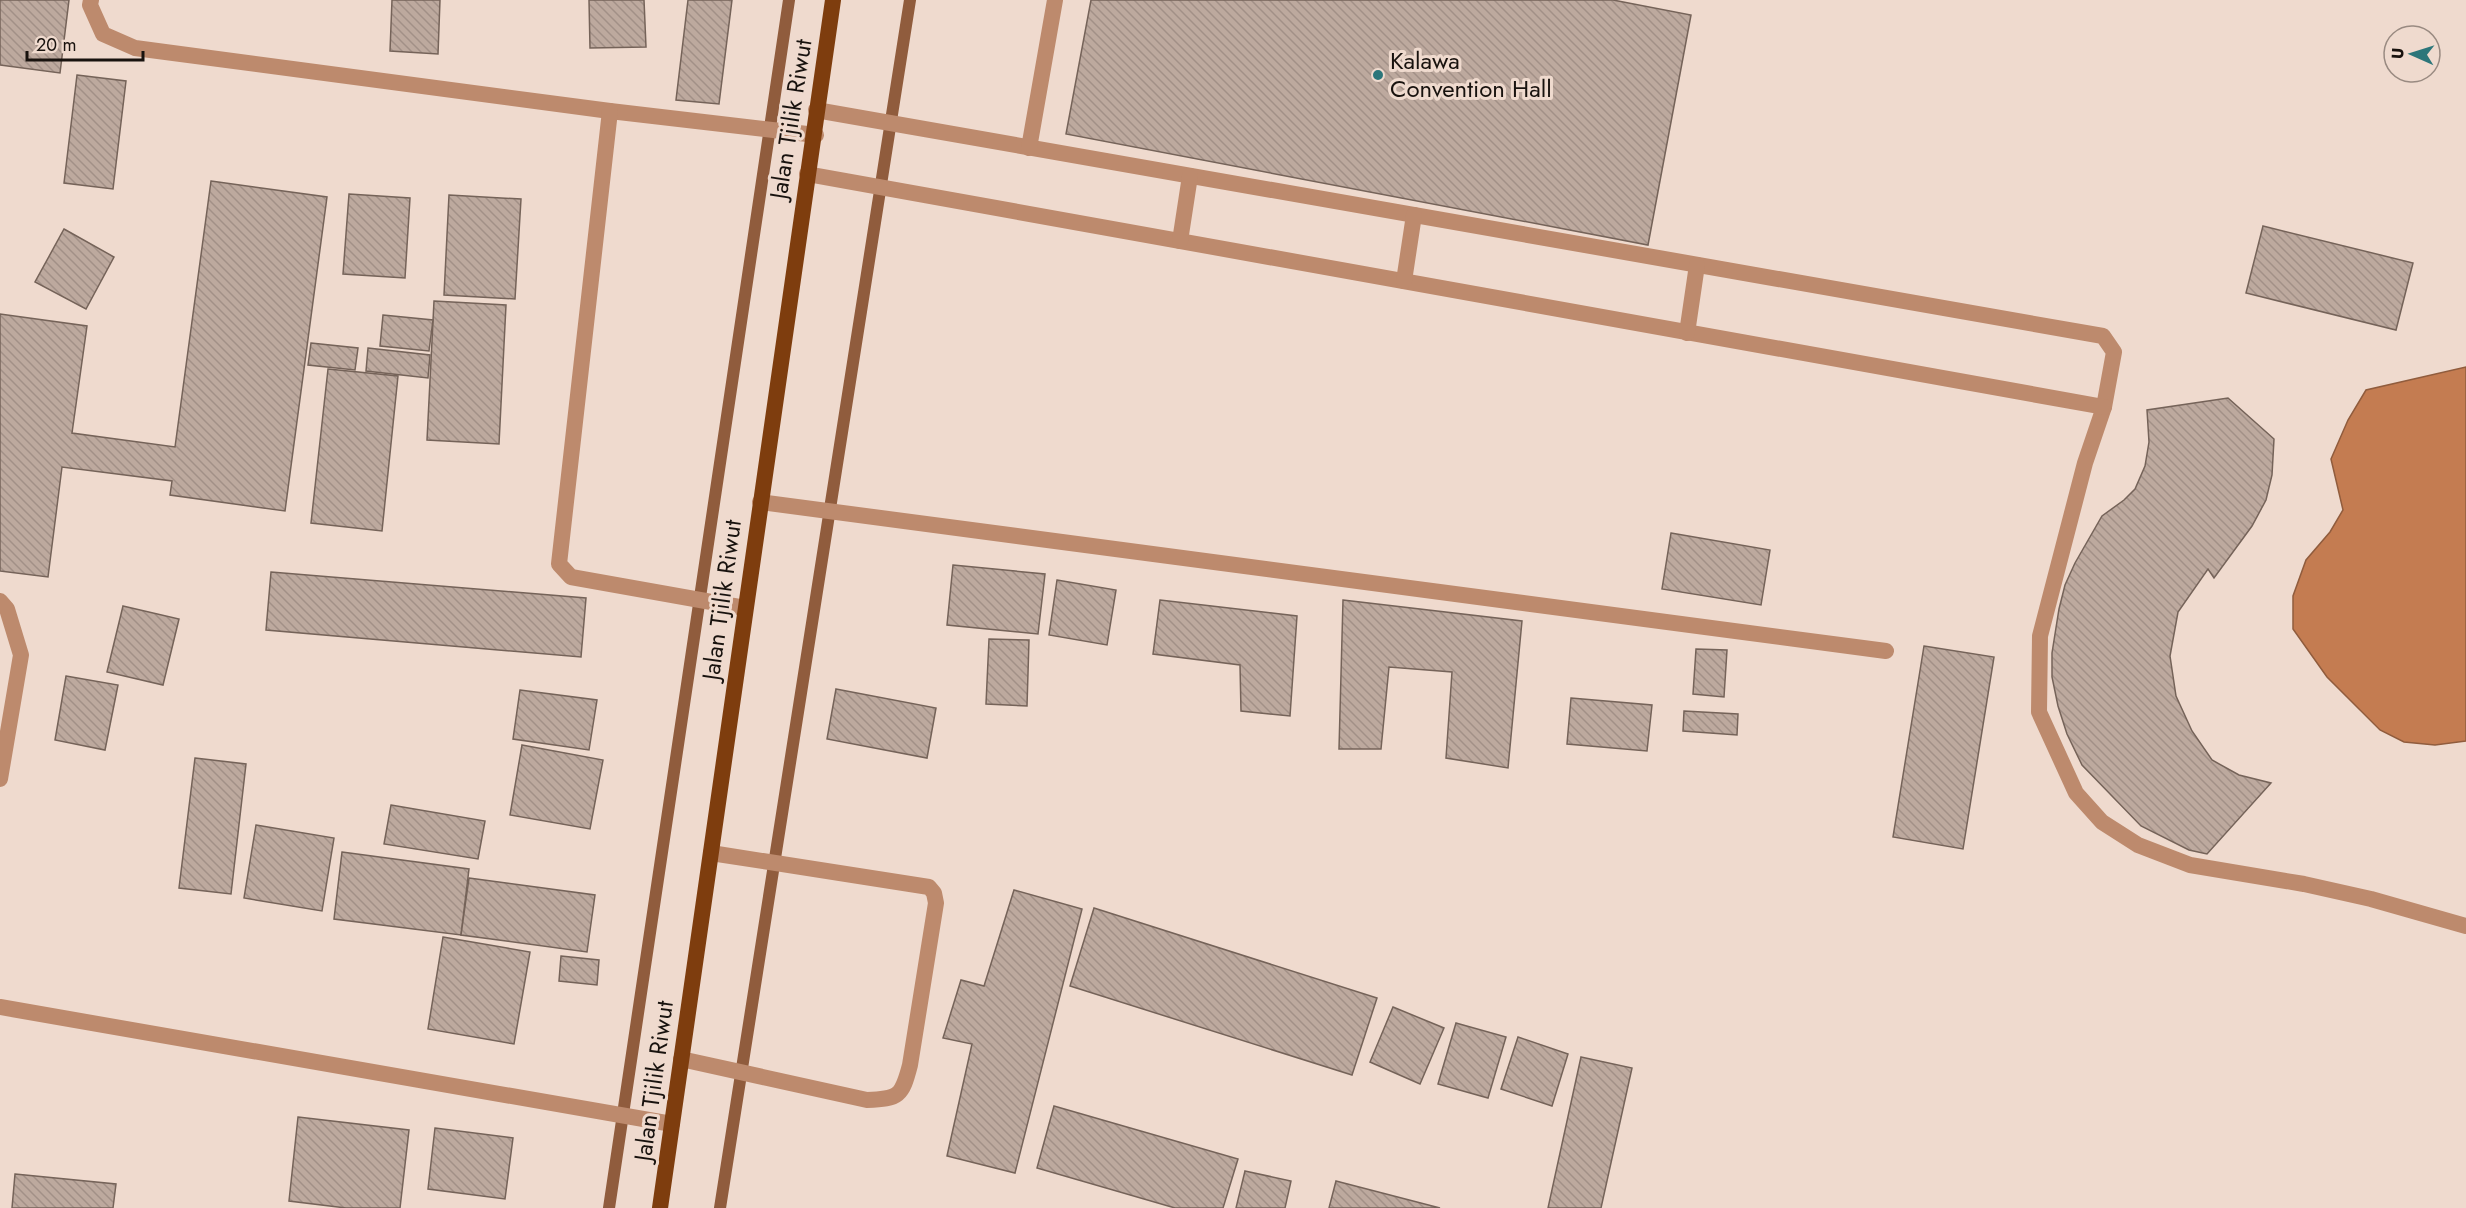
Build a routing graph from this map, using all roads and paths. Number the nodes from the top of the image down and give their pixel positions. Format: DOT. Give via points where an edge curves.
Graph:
graph roads {
  1 [pos="91,0"];
  2 [pos="833,0"];
  3 [pos="1055,0"];
  4 [pos="816,110"];
  5 [pos="610,111"];
  6 [pos="816,135"];
  7 [pos="1029,148"];
  8 [pos="807,174"];
  9 [pos="1190,176"];
  10 [pos="1414,215"];
  11 [pos="1180,241"];
  12 [pos="1697,265"];
  13 [pos="1404,282"];
  14 [pos="1686,333"];
  15 [pos="2104,407"];
  16 [pos="760,502"];
  17 [pos="0,601"];
  18 [pos="745,608"];
  19 [pos="1886,651"];
  20 [pos="0,779"];
  21 [pos="711,853"];
  22 [pos="2466,926"];
  23 [pos="0,1007"];
  24 [pos="681,1059"];
  25 [pos="672,1124"];
  26 [pos="660,1208"];
  1 -- 5 [label="street" via="103,34 135,48"];
  2 -- 4 [label="highway, Jalan Tjilik Riwut"];
  3 -- 7 [label="street"];
  4 -- 6 [label="highway, Jalan Tjilik Riwut"];
  4 -- 7 [label="street"];
  5 -- 6 [label="street"];
  5 -- 18 [label="street" via="559,564 571,577"];
  6 -- 8 [label="highway, Jalan Tjilik Riwut"];
  7 -- 9 [label="street"];
  8 -- 11 [label="street"];
  8 -- 16 [label="highway, Jalan Tjilik Riwut"];
  9 -- 10 [label="street"];
  9 -- 11 [label="street"];
  10 -- 12 [label="street"];
  10 -- 13 [label="street"];
  11 -- 13 [label="street"];
  12 -- 14 [label="street"];
  12 -- 15 [label="street" via="2103,336 2114,352"];
  13 -- 14 [label="street"];
  14 -- 15 [label="street"];
  15 -- 22 [label="street" via="2085,463 2040,636 2039,712 2076,793 2102,822 2138,845 2190,864 2315,886"];
  16 -- 18 [label="highway, Jalan Tjilik Riwut"];
  16 -- 19 [label="street"];
  17 -- 20 [label="street" via="8,609 21,655"];
  18 -- 21 [label="highway, Jalan Tjilik Riwut"];
  21 -- 24 [label="highway, Jalan Tjilik Riwut"];
  21 -- 24 [label="street" via="929,887 936,903 910,1065 904,1089 891,1100 867,1100"];
  23 -- 25 [label="street"];
  24 -- 25 [label="highway, Jalan Tjilik Riwut"];
  25 -- 26 [label="highway, Jalan Tjilik Riwut"];
}
